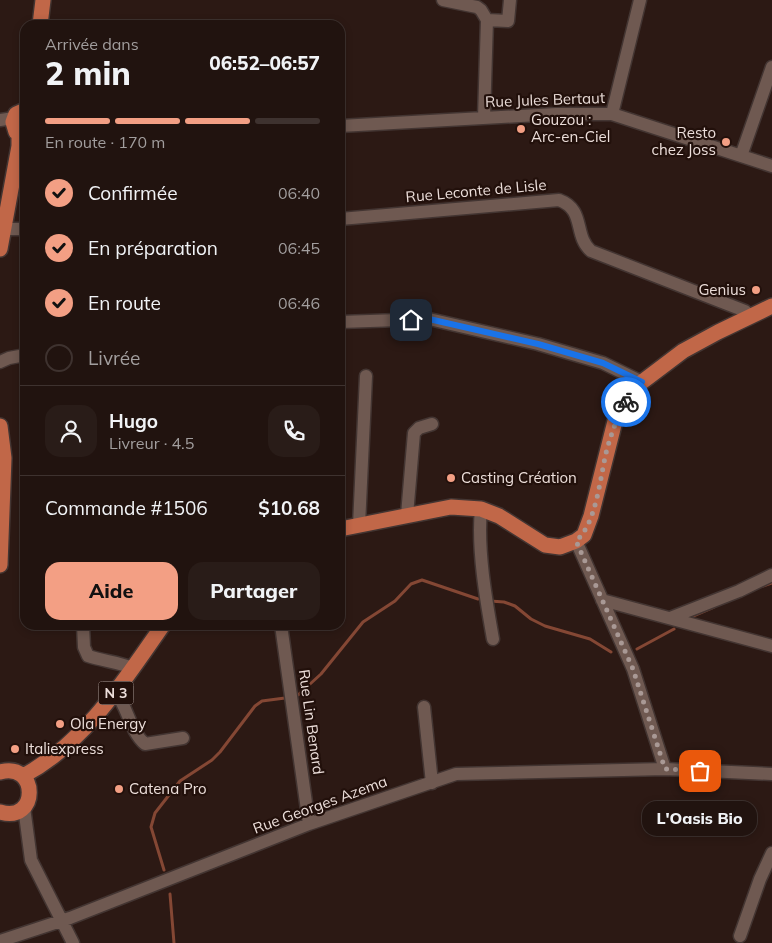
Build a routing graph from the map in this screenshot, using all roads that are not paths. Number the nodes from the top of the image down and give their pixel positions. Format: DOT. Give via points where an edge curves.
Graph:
graph roads {
  1 [pos="43,0"];
  2 [pos="443,0"];
  3 [pos="510,0"];
  4 [pos="640,0"];
  5 [pos="468,2"];
  6 [pos="41,20"];
  7 [pos="487,20"];
  8 [pos="772,67"];
  9 [pos="612,114"];
  10 [pos="484,118"];
  11 [pos="17,123"];
  12 [pos="345,126"];
  13 [pos="741,156"];
  14 [pos="772,166"];
  15 [pos="345,219"];
  16 [pos="20,231"];
  17 [pos="2,236"];
  18 [pos="772,306"];
  19 [pos="750,316"];
  20 [pos="345,322"];
  21 [pos="0,350"];
  22 [pos="20,355"];
  23 [pos="20,356"];
  24 [pos="0,362"];
  25 [pos="366,376"];
  26 [pos="642,382"];
  27 [pos="432,424"];
  28 [pos="0,426"];
  29 [pos="481,509"];
  30 [pos="407,515"];
  31 [pos="359,525"];
  32 [pos="345,528"];
  33 [pos="576,541"];
  34 [pos="0,565"];
  35 [pos="772,575"];
  36 [pos="602,600"];
  37 [pos="670,618"];
  38 [pos="83,630"];
  39 [pos="160,630"];
  40 [pos="282,630"];
  41 [pos="493,639"];
  42 [pos="772,646"];
  43 [pos="133,668"];
  44 [pos="116,693"];
  45 [pos="424,707"];
  46 [pos="183,738"];
  47 [pos="59,752"];
  48 [pos="665,769"];
  49 [pos="1,770"];
  50 [pos="772,774"];
  51 [pos="23,776"];
  52 [pos="432,782"];
  53 [pos="30,790"];
  54 [pos="12,811"];
  55 [pos="309,824"];
  56 [pos="772,853"];
  57 [pos="66,919"];
  58 [pos="740,936"];
  59 [pos="0,941"];
  60 [pos="74,943"];
  61 [pos="83,943"];
  1 -- 6 [label="main road"];
  2 -- 5 [label="street"];
  3 -- 7 [label="street" via="508,21"];
  4 -- 9 [label="street"];
  5 -- 7 [label="street" via="481,10"];
  7 -- 10 [label="street"];
  8 -- 13 [label="street"];
  9 -- 10 [label="street, Rue Jules Bertaut"];
  9 -- 13 [label="street, Rue Jules Bertaut"];
  10 -- 12 [label="street, Rue Jules Bertaut"];
  11 -- 17 [label="main road" via="19,146"];
  13 -- 14 [label="street, Rue Jules Bertaut"];
  15 -- 19 [label="street, Rue Leconte de Lisle" via="558,200 574,210 584,243 591,251 745,311"];
  16 -- 17 [label="street"];
  18 -- 19 [label="main road"];
  19 -- 26 [label="main road" via="683,351"];
  20 -- 26 [label="street" via="429,319 603,363"];
  21 -- 22 [label="street"];
  23 -- 24 [label="street"];
  25 -- 31 [label="street"];
  26 -- 33 [label="main road" via="615,421 591,516 584,535"];
  27 -- 30 [label="street" via="414,433"];
  28 -- 34 [label="main road" via="4,458"];
  29 -- 30 [label="main road" via="451,507"];
  29 -- 33 [label="main road" via="499,516 545,545 560,547"];
  29 -- 41 [label="street" via="482,556"];
  30 -- 31 [label="main road"];
  31 -- 32 [label="main road"];
  33 -- 36 [label="street"];
  35 -- 37 [label="street"];
  36 -- 37 [label="street"];
  36 -- 48 [label="street" via="633,669"];
  37 -- 42 [label="street"];
  38 -- 43 [label="street" via="88,656"];
  39 -- 43 [label="main road, N 3"];
  40 -- 55 [label="street, Rue Lin Benard"];
  43 -- 44 [label="main road, N 3"];
  44 -- 46 [label="street" via="139,739 145,744"];
  44 -- 47 [label="main road, N 3"];
  45 -- 52 [label="street"];
  47 -- 51 [label="main road, N 3"];
  47 -- 53 [label="main road, N 3"];
  48 -- 50 [label="street, Rue Georges Azema"];
  48 -- 52 [label="street, Rue Georges Azema" via="456,774"];
  49 -- 51 [label="main road"];
  51 -- 53 [label="main road"];
  52 -- 55 [label="street, Rue Georges Azema"];
  53 -- 54 [label="main road, N 3" via="30,796"];
  54 -- 57 [label="street" via="28,832 31,860"];
  55 -- 57 [label="street, Rue Georges Azema"];
  56 -- 58 [label="street"];
  57 -- 59 [label="street, Rue Georges Azema"];
  57 -- 60 [label="street"];
  57 -- 61 [label="street"];
}
